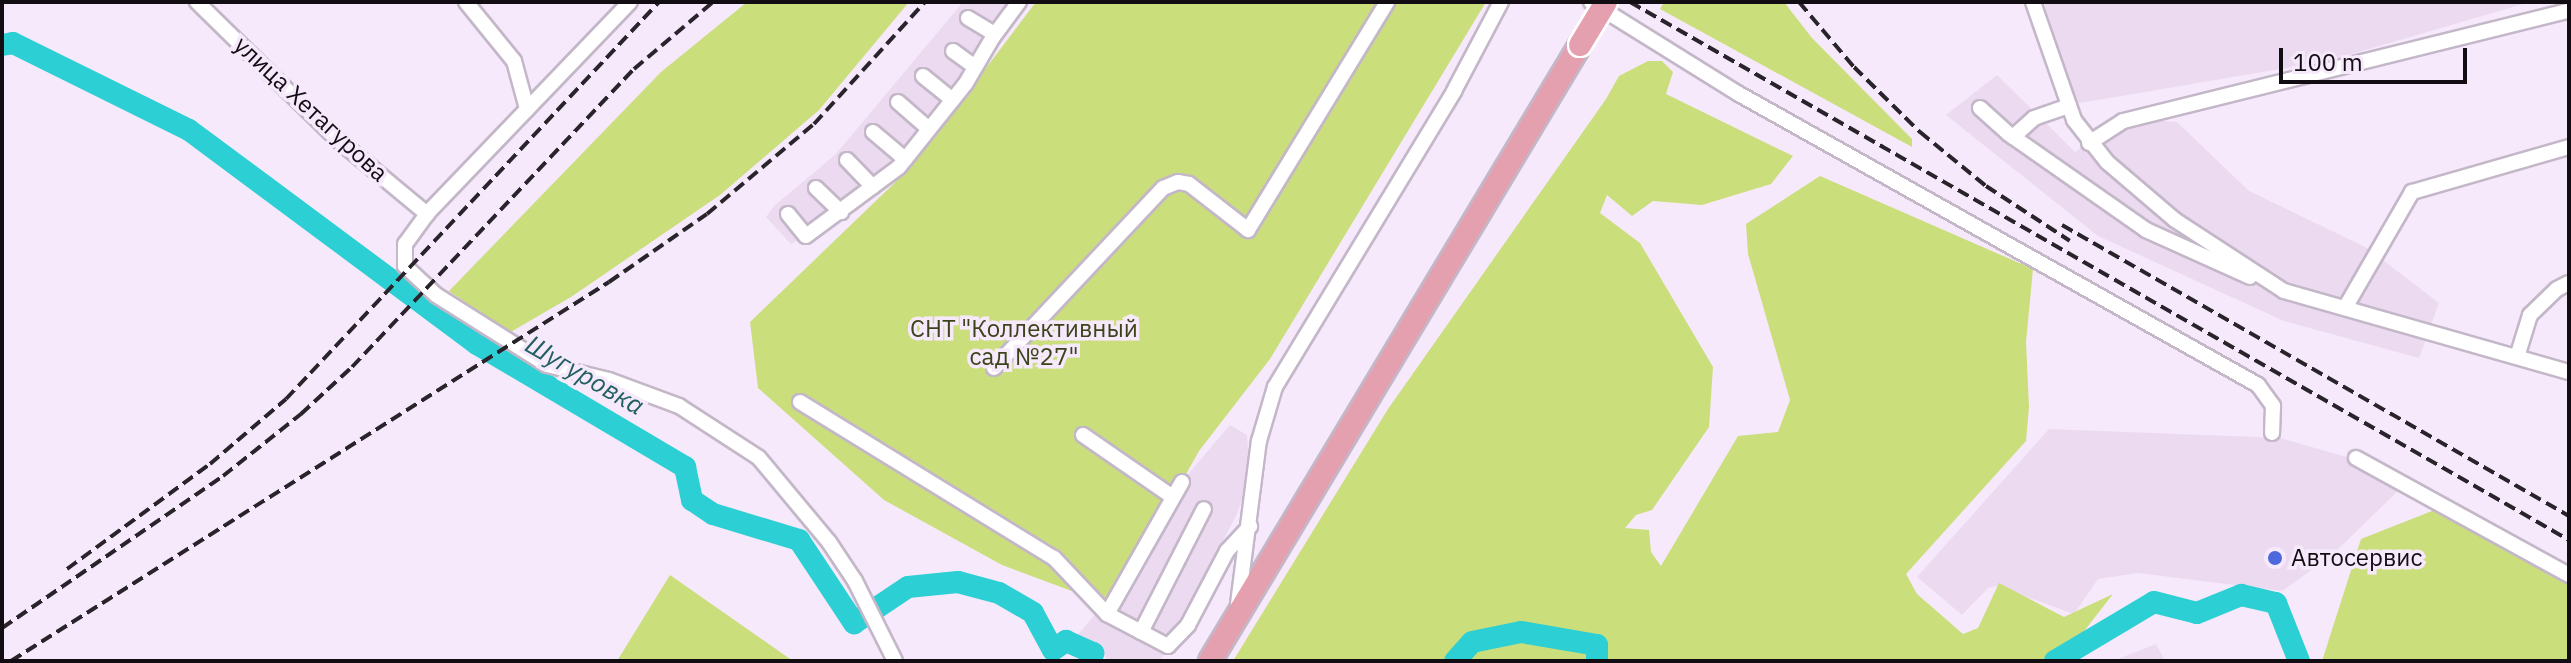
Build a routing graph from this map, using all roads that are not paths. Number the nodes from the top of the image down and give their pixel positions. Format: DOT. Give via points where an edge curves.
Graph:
graph roads {
  1 [pos="197,2"];
  2 [pos="466,2"];
  3 [pos="630,2"];
  4 [pos="1019,2"];
  5 [pos="1387,2"];
  6 [pos="1501,2"];
  7 [pos="1591,2"];
  8 [pos="1606,2"];
  9 [pos="2033,2"];
  10 [pos="2569,11"];
  11 [pos="968,18"];
  12 [pos="995,34"];
  13 [pos="953,51"];
  14 [pos="975,67"];
  15 [pos="923,76"];
  16 [pos="953,100"];
  17 [pos="898,102"];
  18 [pos="2069,106"];
  19 [pos="1980,108"];
  20 [pos="527,109"];
  21 [pos="929,129"];
  22 [pos="873,132"];
  23 [pos="2013,137"];
  24 [pos="2089,143"];
  25 [pos="2569,147"];
  26 [pos="905,159"];
  27 [pos="847,160"];
  28 [pos="873,187"];
  29 [pos="816,188"];
  30 [pos="841,212"];
  31 [pos="427,214"];
  32 [pos="788,214"];
  33 [pos="2569,283"];
  34 [pos="2284,291"];
  35 [pos="2345,308"];
  36 [pos="2517,357"];
  37 [pos="994,368"];
  38 [pos="2569,372"];
  39 [pos="800,402"];
  40 [pos="2272,433"];
  41 [pos="1083,435"];
  42 [pos="2356,458"];
  43 [pos="1182,482"];
  44 [pos="1173,497"];
  45 [pos="1204,509"];
  46 [pos="1251,526"];
  47 [pos="2569,575"];
  48 [pos="1107,614"];
  49 [pos="1236,618"];
  50 [pos="1141,632"];
  51 [pos="895,661"];
  52 [pos="1210,661"];
  1 -- 31 [label="street, улица Хетагурова" via="338,140"];
  2 -- 20 [label="street" via="514,61"];
  3 -- 20 [label="street"];
  4 -- 12 [label="street"];
  5 -- 37 [label="street" via="1248,230 1189,184 1163,188"];
  6 -- 46 [label="street" via="1454,91 1275,387 1259,441"];
  7 -- 40 [label="street" via="1739,94 2258,385 2273,406"];
  8 -- 49 [label="main road, bridge"];
  9 -- 18 [label="street"];
  10 -- 24 [label="street" via="2123,121"];
  11 -- 12 [label="street"];
  12 -- 14 [label="street"];
  13 -- 14 [label="street"];
  14 -- 16 [label="street"];
  15 -- 16 [label="street"];
  16 -- 21 [label="street"];
  17 -- 21 [label="street"];
  18 -- 23 [label="street" via="2034,118"];
  18 -- 24 [label="street"];
  19 -- 23 [label="street"];
  20 -- 31 [label="street"];
  21 -- 26 [label="street"];
  22 -- 26 [label="street"];
  23 -- 34 [label="street" via="2146,230"];
  24 -- 34 [label="street" via="2175,220"];
  25 -- 35 [label="street" via="2412,192"];
  26 -- 28 [label="street"];
  27 -- 28 [label="street"];
  28 -- 30 [label="street"];
  29 -- 30 [label="street"];
  30 -- 32 [label="street" via="806,236"];
  31 -- 51 [label="street" via="405,244 405,266 436,295 547,365 609,380 679,406 759,458 829,542"];
  33 -- 36 [label="street" via="2530,315"];
  34 -- 35 [label="street"];
  35 -- 36 [label="street"];
  36 -- 38 [label="street"];
  39 -- 48 [label="street" via="1054,558"];
  41 -- 44 [label="street"];
  42 -- 47 [label="street"];
  43 -- 44 [label="street"];
  44 -- 48 [label="street"];
  45 -- 50 [label="street"];
  46 -- 49 [label="street"];
  46 -- 50 [label="street" via="1227,551 1188,625 1168,646"];
  48 -- 50 [label="street"];
  49 -- 52 [label="main road"];
}
